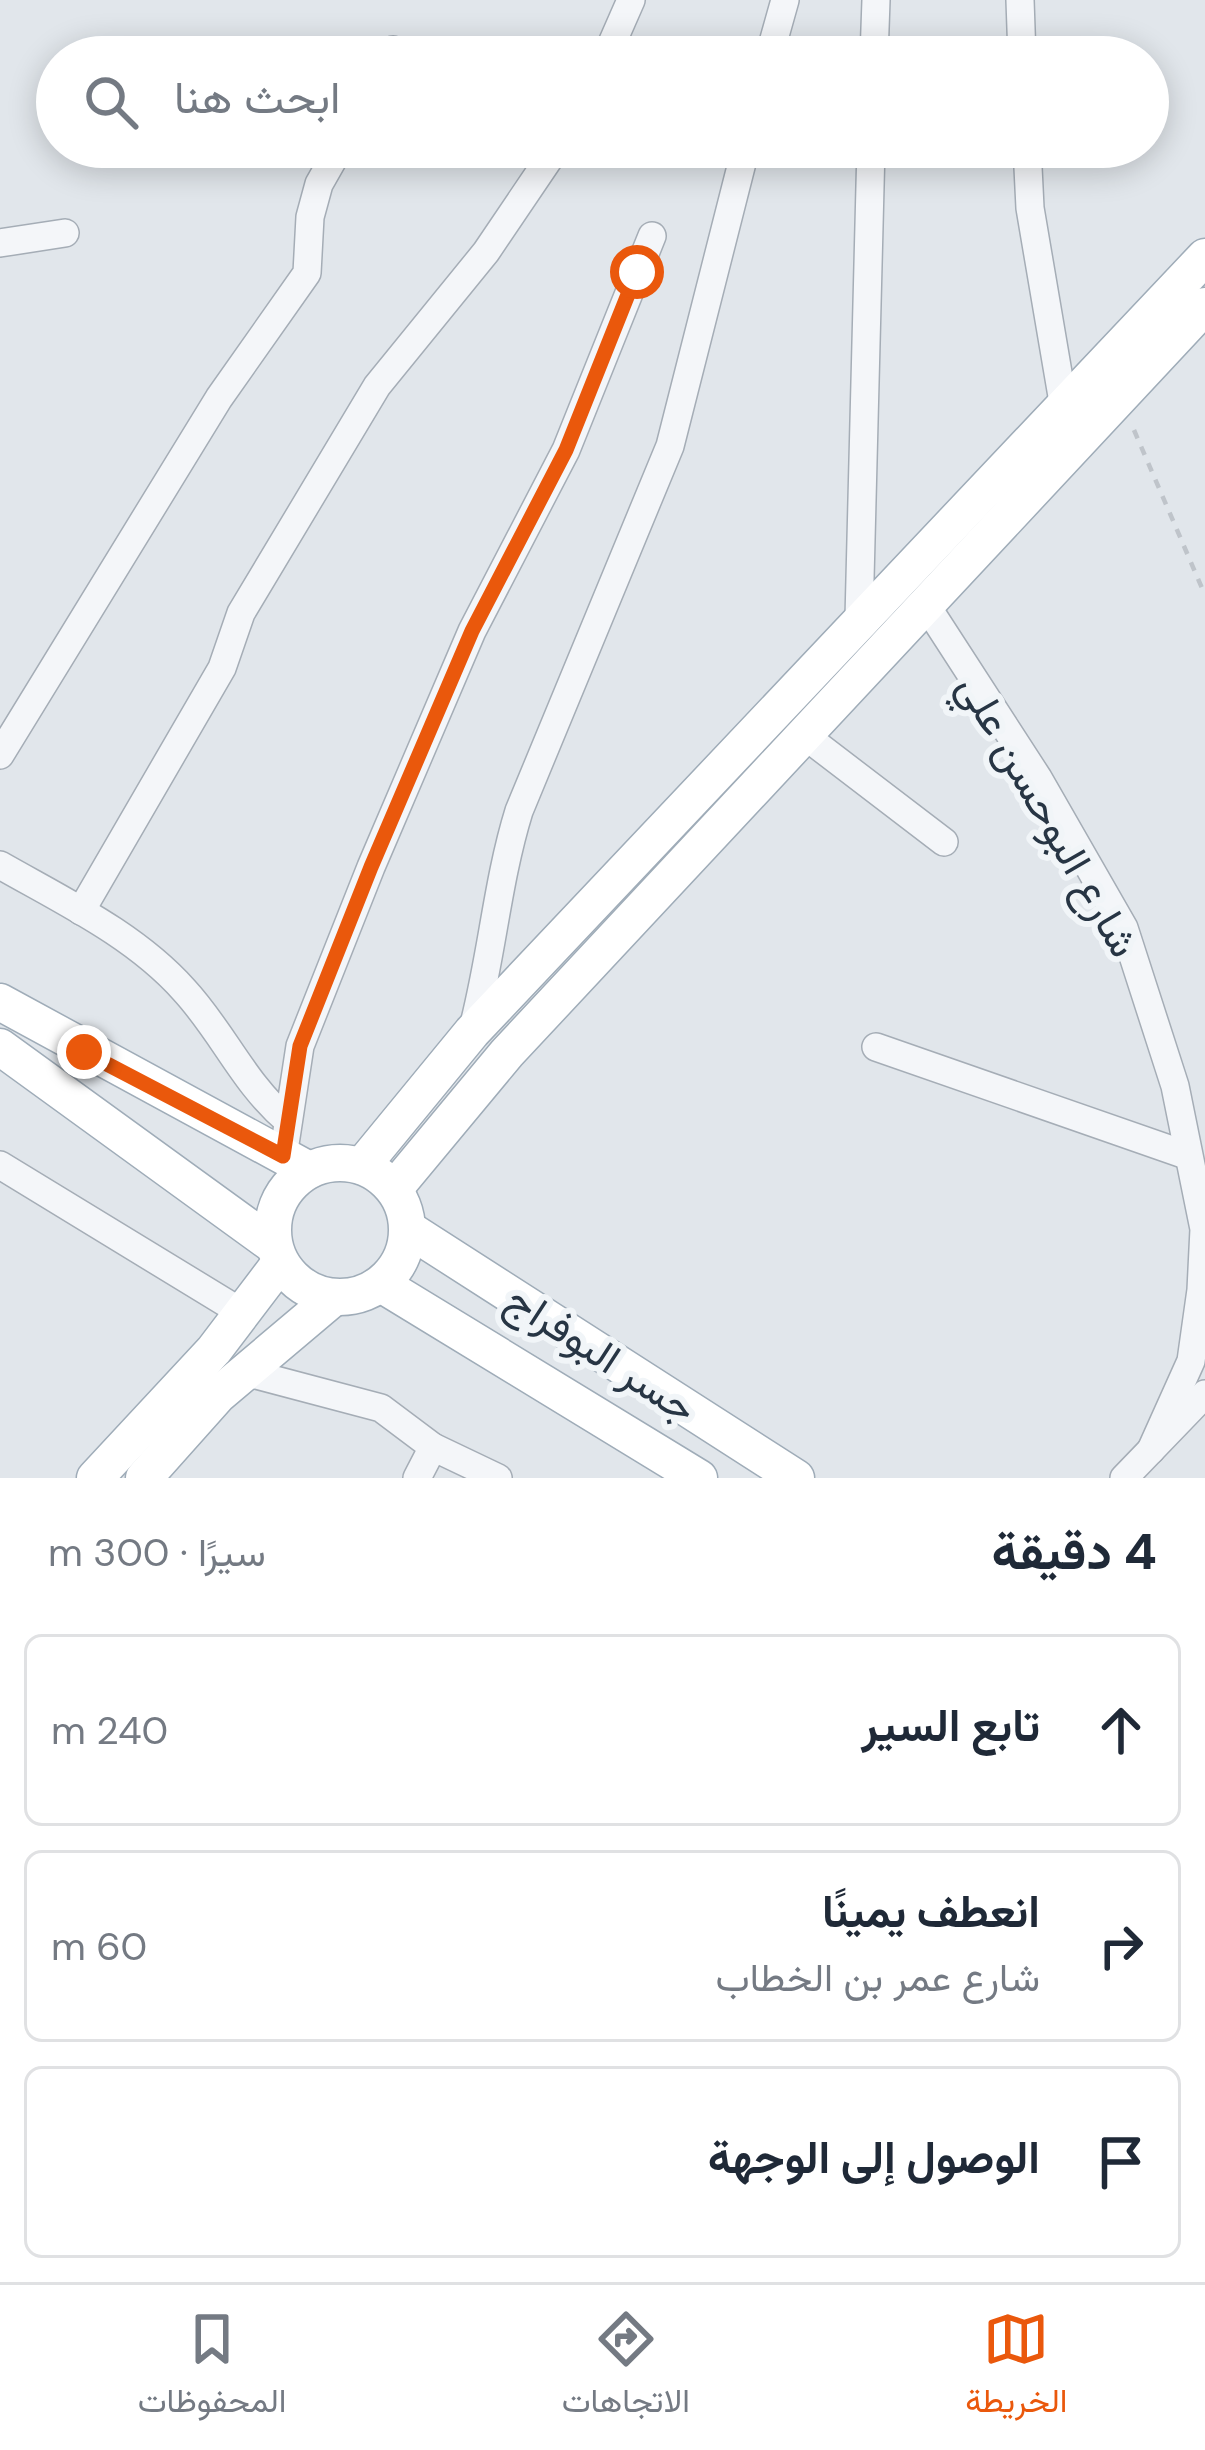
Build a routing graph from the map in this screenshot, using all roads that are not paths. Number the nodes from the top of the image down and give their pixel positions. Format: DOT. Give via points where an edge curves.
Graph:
graph roads {
  1 [pos="631,0"];
  2 [pos="784,0"];
  3 [pos="877,0"];
  4 [pos="1020,0"];
  5 [pos="615,36"];
  6 [pos="775,36"];
  7 [pos="875,36"];
  8 [pos="1021,36"];
  9 [pos="329,168"];
  10 [pos="542,168"];
  11 [pos="741,168"];
  12 [pos="870,168"];
  13 [pos="1028,168"];
  14 [pos="65,233"];
  15 [pos="652,236"];
  16 [pos="0,243"];
  17 [pos="1205,257"];
  18 [pos="1205,306"];
  19 [pos="1064,408"];
  20 [pos="926,605"];
  21 [pos="859,618"];
  22 [pos="804,735"];
  23 [pos="0,755"];
  24 [pos="944,842"];
  25 [pos="0,865"];
  26 [pos="81,911"];
  27 [pos="0,1002"];
  28 [pos="472,1032"];
  29 [pos="0,1047"];
  30 [pos="876,1048"];
  31 [pos="293,1149"];
  32 [pos="1186,1155"];
  33 [pos="0,1165"];
  34 [pos="362,1166"];
  35 [pos="394,1189"];
  36 [pos="408,1228"];
  37 [pos="277,1254"];
  38 [pos="381,1285"];
  39 [pos="333,1298"];
  40 [pos="241,1312"];
  41 [pos="245,1372"];
  42 [pos="1205,1394"];
  43 [pos="433,1447"];
  44 [pos="1151,1450"];
  45 [pos="94,1478"];
  46 [pos="145,1478"];
  47 [pos="417,1478"];
  48 [pos="498,1478"];
  49 [pos="700,1478"];
  50 [pos="796,1478"];
  51 [pos="1124,1478"];
  1 -- 5 [label="street"];
  2 -- 6 [label="street"];
  3 -- 7 [label="street"];
  4 -- 8 [label="street"];
  9 -- 23 [label="street" via="310,217 307,273 219,398"];
  10 -- 26 [label="street" via="364,406 241,613 222,668"];
  11 -- 28 [label="street" via="670,446 519,811"];
  12 -- 21 [label="street"];
  13 -- 19 [label="street"];
  14 -- 16 [label="street"];
  15 -- 31 [label="street" via="566,450 472,631 300,1046"];
  17 -- 19 [label="main road"];
  18 -- 20 [label="main road"];
  19 -- 21 [label="main road"];
  20 -- 22 [label="main road"];
  20 -- 32 [label="street, شارع البوحسن علي" via="1124,928 1175,1086"];
  21 -- 28 [label="main road"];
  22 -- 24 [label="street"];
  22 -- 35 [label="main road" via="508,1053"];
  25 -- 26 [label="street"];
  26 -- 31 [label="street" via="185,990"];
  27 -- 31 [label="main road"];
  28 -- 34 [label="main road"];
  29 -- 37 [label="main road"];
  30 -- 32 [label="street"];
  31 -- 34 [label="main road"];
  31 -- 37 [label="main road" via="278,1202"];
  32 -- 44 [label="street, شارع البوحسن علي" via="1204,1229 1201,1290 1191,1361"];
  33 -- 40 [label="street"];
  34 -- 35 [label="main road"];
  35 -- 36 [label="main road"];
  36 -- 38 [label="main road" via="396,1269"];
  36 -- 50 [label="main road, جسر البوفراج"];
  37 -- 39 [label="main road" via="294,1281"];
  37 -- 40 [label="main road"];
  38 -- 39 [label="main road"];
  38 -- 49 [label="main road, جسر البوفراج"];
  39 -- 41 [label="main road"];
  40 -- 45 [label="main road"];
  41 -- 43 [label="street" via="381,1408"];
  41 -- 46 [label="main road"];
  42 -- 44 [label="street"];
  43 -- 47 [label="street"];
  43 -- 48 [label="street"];
  44 -- 51 [label="street"];
}
